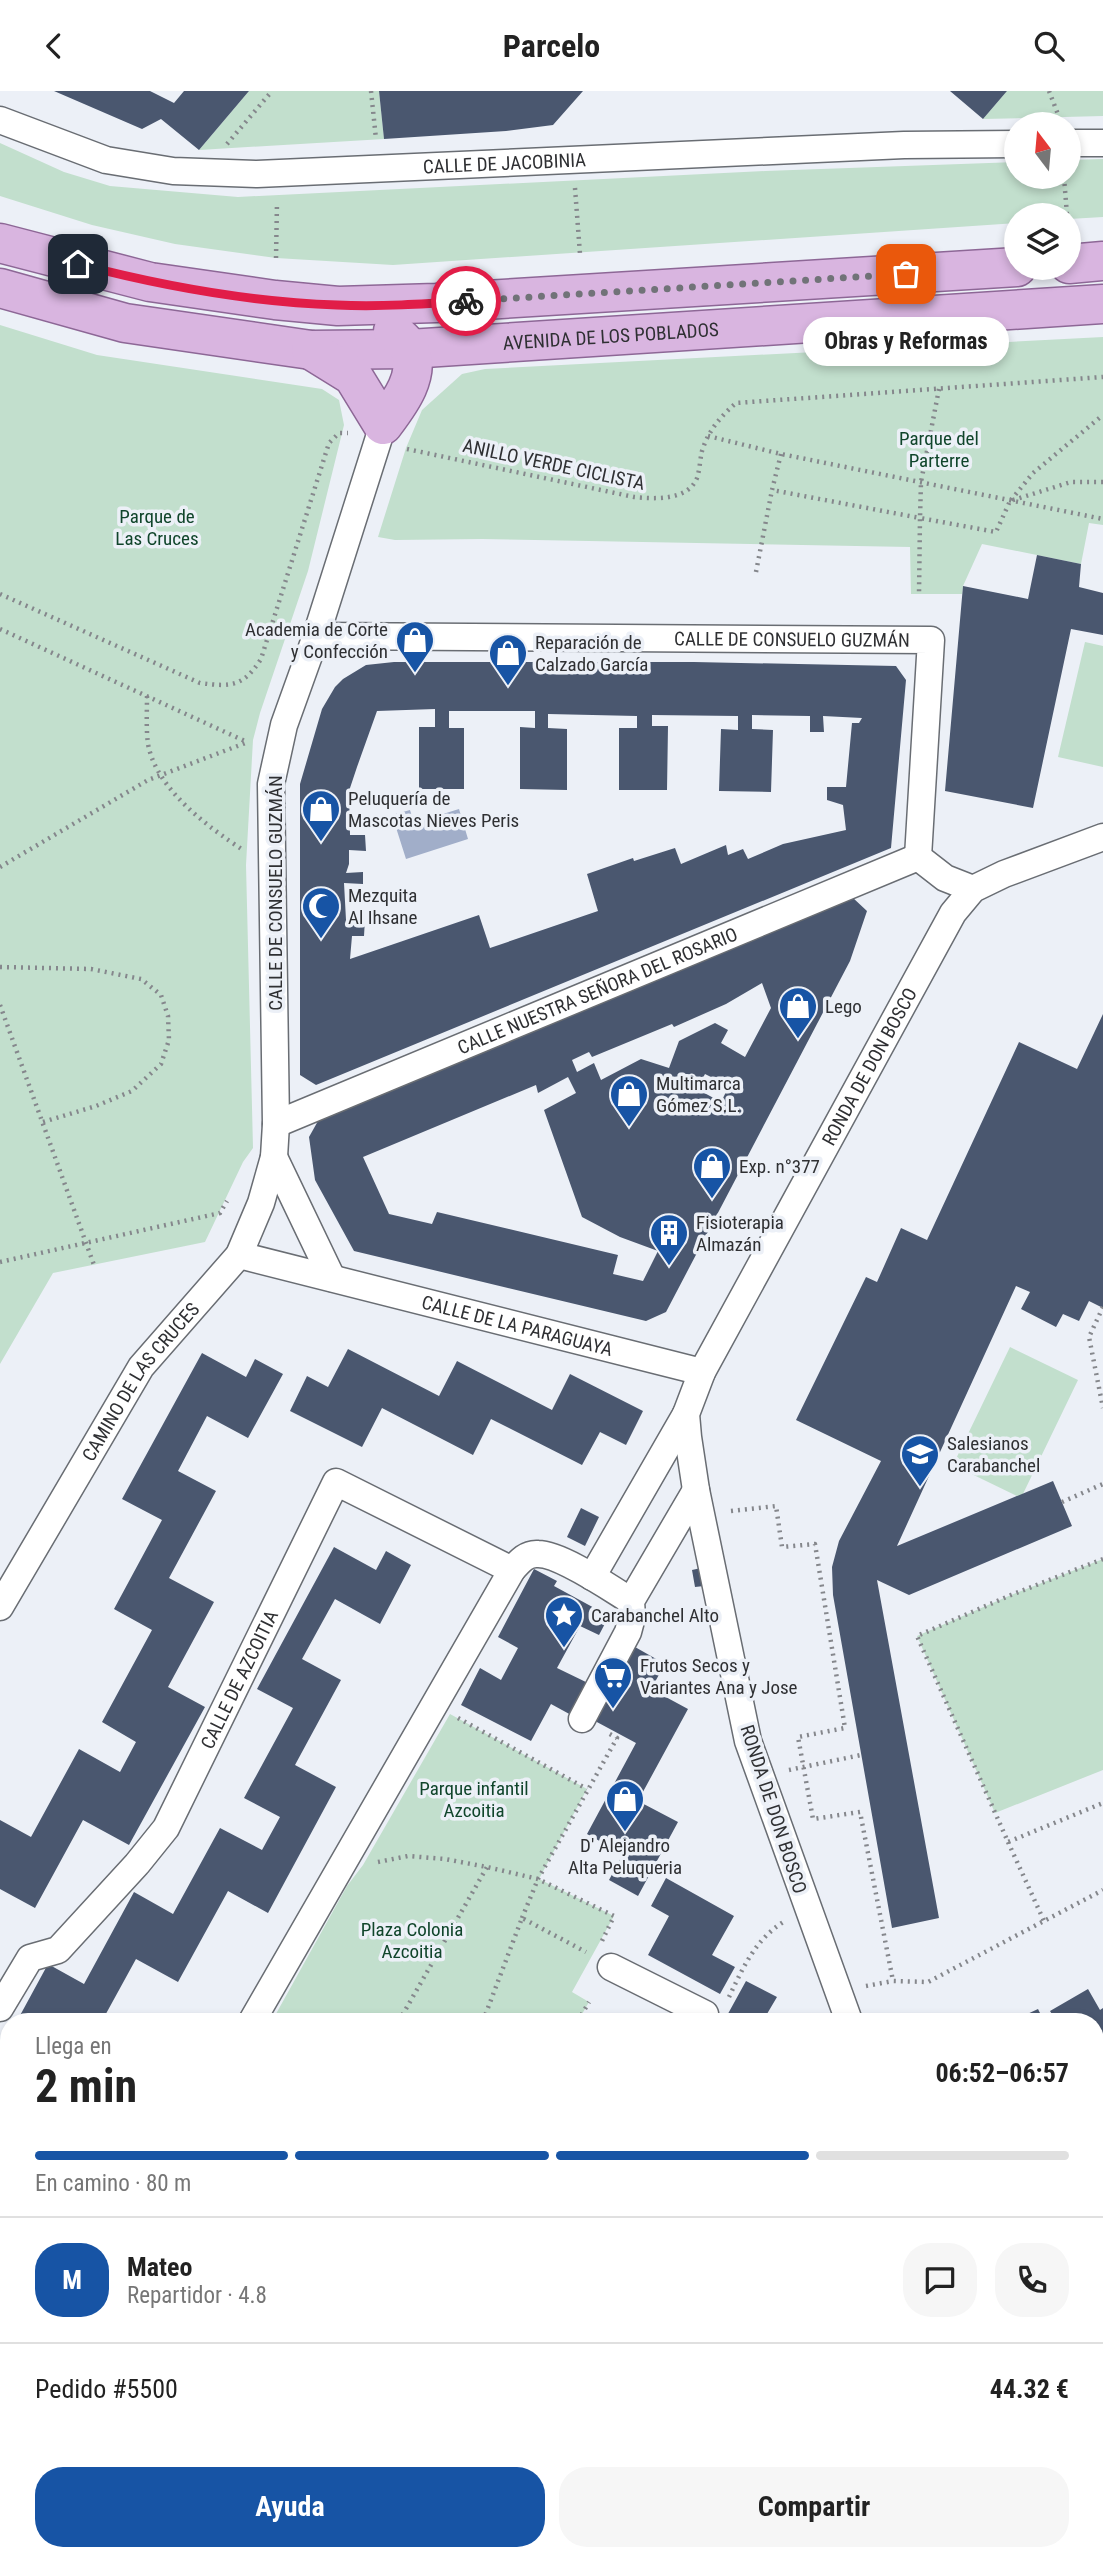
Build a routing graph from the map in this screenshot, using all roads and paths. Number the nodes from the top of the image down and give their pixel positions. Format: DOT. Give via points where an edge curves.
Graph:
graph roads {
  1 [pos="272,91"];
  2 [pos="371,91"];
  3 [pos="1049,91"];
  4 [pos="1057,112"];
  5 [pos="0,120"];
  6 [pos="1082,143"];
  7 [pos="1103,143"];
  8 [pos="1004,144"];
  9 [pos="224,147"];
  10 [pos="377,151"];
  11 [pos="575,180"];
  12 [pos="278,195"];
  13 [pos="0,243"];
  14 [pos="580,254"];
  15 [pos="276,258"];
  16 [pos="1103,261"];
  17 [pos="1081,263"];
  18 [pos="1004,268"];
  19 [pos="0,288"];
  20 [pos="1103,304"];
  21 [pos="338,306"];
  22 [pos="409,349"];
  23 [pos="311,350"];
  24 [pos="1103,377"];
  25 [pos="939,389"];
  26 [pos="1103,415"];
  27 [pos="380,435"];
  28 [pos="708,436"];
  29 [pos="781,454"];
  30 [pos="921,482"];
  31 [pos="1103,482"];
  32 [pos="772,490"];
  33 [pos="1010,501"];
  34 [pos="920,518"];
  35 [pos="1103,519"];
  36 [pos="757,572"];
  37 [pos="0,594"];
  38 [pos="919,594"];
  39 [pos="0,629"];
  40 [pos="316,636"];
  41 [pos="147,696"];
  42 [pos="160,776"];
  43 [pos="1103,837"];
  44 [pos="247,852"];
  45 [pos="918,857"];
  46 [pos="0,867"];
  47 [pos="973,889"];
  48 [pos="0,967"];
  49 [pos="0,1005"];
  50 [pos="43,1122"];
  51 [pos="276,1124"];
  52 [pos="274,1157"];
  53 [pos="232,1191"];
  54 [pos="86,1243"];
  55 [pos="239,1255"];
  56 [pos="0,1262"];
  57 [pos="94,1265"];
  58 [pos="332,1278"];
  59 [pos="1103,1307"];
  60 [pos="702,1371"];
  61 [pos="1103,1408"];
  62 [pos="686,1414"];
  63 [pos="1103,1484"];
  64 [pos="696,1490"];
  65 [pos="1062,1502"];
  66 [pos="730,1511"];
  67 [pos="1103,1559"];
  68 [pos="512,1570"];
  69 [pos="592,1577"];
  70 [pos="631,1601"];
  71 [pos="0,1607"];
  72 [pos="450,1714"];
  73 [pos="582,1719"];
  74 [pos="861,1755"];
  75 [pos="804,1767"];
  76 [pos="778,1772"];
  77 [pos="587,1789"];
  78 [pos="1103,1803"];
  79 [pos="1008,1842"];
  80 [pos="374,1863"];
  81 [pos="487,1867"];
  82 [pos="538,1879"];
  83 [pos="1103,1890"];
  84 [pos="792,1916"];
  85 [pos="522,1918"];
  86 [pos="1044,1921"];
  87 [pos="601,1941"];
  88 [pos="602,1962"];
  89 [pos="893,1981"];
  90 [pos="862,1987"];
  91 [pos="590,2002"];
  92 [pos="726,2003"];
  93 [pos="0,2008"];
  94 [pos="257,2013"];
  95 [pos="403,2013"];
  96 [pos="486,2013"];
  97 [pos="583,2013"];
  98 [pos="703,2013"];
  99 [pos="843,2013"];
  1 -- 9 [label="path"];
  2 -- 10 [label="path"];
  3 -- 4 [label="path"];
  5 -- 8 [label="street, CALLE DE JACOBINIA" via="106,160 173,171 257,174"];
  6 -- 7 [label="street"];
  11 -- 14 [label="path"];
  12 -- 15 [label="path"];
  13 -- 21 [label="main road" via="150,282"];
  16 -- 17 [label="main road"];
  18 -- 21 [label="main road"];
  19 -- 23 [label="main road, AVENIDA DE LOS POBLADOS" via="125,323"];
  20 -- 22 [label="main road, AVENIDA DE LOS POBLADOS"];
  21 -- 22 [label="main road" via="388,325"];
  22 -- 23 [label="main road, AVENIDA DE LOS POBLADOS"];
  22 -- 27 [label="main road" via="412,370 405,395"];
  23 -- 27 [label="main road" via="353,376"];
  24 -- 25 [label="path, ANILLO VERDE CICLISTA"];
  25 -- 28 [label="path, ANILLO VERDE CICLISTA" via="736,403"];
  25 -- 30 [label="path"];
  26 -- 33 [label="path" via="1033,473"];
  27 -- 28 [label="path, ANILLO VERDE CICLISTA" via="661,500 685,491 696,480"];
  27 -- 37 [label="path" via="339,433 329,443 261,659 240,682 224,686 200,683"];
  27 -- 40 [label="street, CALLE DE CONSUELO GUZMÁN"];
  28 -- 29 [label="path"];
  29 -- 30 [label="path"];
  29 -- 32 [label="path"];
  30 -- 33 [label="path"];
  30 -- 34 [label="path"];
  31 -- 33 [label="path" via="1072,482"];
  32 -- 34 [label="path"];
  32 -- 36 [label="path"];
  33 -- 34 [label="path" via="996,532"];
  33 -- 35 [label="path"];
  34 -- 38 [label="path"];
  39 -- 41 [label="path"];
  40 -- 45 [label="street, CALLE DE CONSUELO GUZMÁN" via="931,640"];
  40 -- 51 [label="street, CALLE DE CONSUELO GUZMÁN" via="284,725 271,784"];
  41 -- 42 [label="path" via="149,746"];
  41 -- 42 [label="path" via="247,742"];
  42 -- 44 [label="path" via="204,824"];
  42 -- 46 [label="path"];
  43 -- 47 [label="street, RONDA DE DON BOSCO"];
  45 -- 47 [label="street" via="945,878"];
  45 -- 51 [label="street, CALLE NUESTRA SEÑORA DEL ROSARIO"];
  47 -- 60 [label="street, RONDA DE DON BOSCO" via="936,939"];
  48 -- 50 [label="path" via="91,969 141,979 161,995 168,1016 169,1040 161,1064 132,1091"];
  49 -- 50 [label="path"];
  50 -- 54 [label="path"];
  51 -- 52 [label="street, CALLE DE CONSUELO GUZMÁN"];
  52 -- 55 [label="street, CAMINO DE LAS CRUCES"];
  52 -- 58 [label="street"];
  53 -- 54 [label="path" via="220,1213"];
  54 -- 56 [label="path"];
  54 -- 57 [label="path"];
  55 -- 58 [label="street, CALLE DE LA PARAGUAYA"];
  55 -- 71 [label="street, CAMINO DE LAS CRUCES" via="141,1367"];
  58 -- 60 [label="street, CALLE DE LA PARAGUAYA"];
  59 -- 61 [label="path" via="1090,1337"];
  60 -- 62 [label="street, RONDA DE DON BOSCO"];
  62 -- 64 [label="street, RONDA DE DON BOSCO"];
  62 -- 69 [label="street"];
  63 -- 65 [label="path"];
  64 -- 70 [label="street"];
  64 -- 99 [label="street, RONDA DE DON BOSCO" via="748,1741"];
  66 -- 75 [label="path" via="776,1506 782,1547 815,1544 845,1728 798,1737"];
  67 -- 79 [label="path" via="917,1636"];
  68 -- 69 [label="street" via="524,1557 538,1553"];
  68 -- 93 [label="street, CALLE DE AZCOITIA" via="336,1482 166,1828 58,1950 30,1958"];
  68 -- 94 [label="street"];
  69 -- 70 [label="street"];
  70 -- 73 [label="street" via="628,1632"];
  72 -- 77 [label="path"];
  73 -- 77 [label="path" via="617,1738"];
  74 -- 75 [label="path"];
  75 -- 76 [label="path"];
  75 -- 89 [label="path" via="813,1819 860,1812"];
  77 -- 82 [label="path"];
  78 -- 79 [label="path"];
  79 -- 86 [label="path"];
  80 -- 81 [label="path" via="408,1856"];
  81 -- 82 [label="path"];
  81 -- 95 [label="path"];
  82 -- 85 [label="path"];
  82 -- 87 [label="path" via="614,1916"];
  83 -- 86 [label="path"];
  84 -- 92 [label="path" via="753,1949"];
  85 -- 88 [label="path"];
  85 -- 96 [label="path"];
  86 -- 89 [label="path" via="928,1982"];
  88 -- 98 [label="street"];
  89 -- 90 [label="path"];
  91 -- 97 [label="path"];
}
